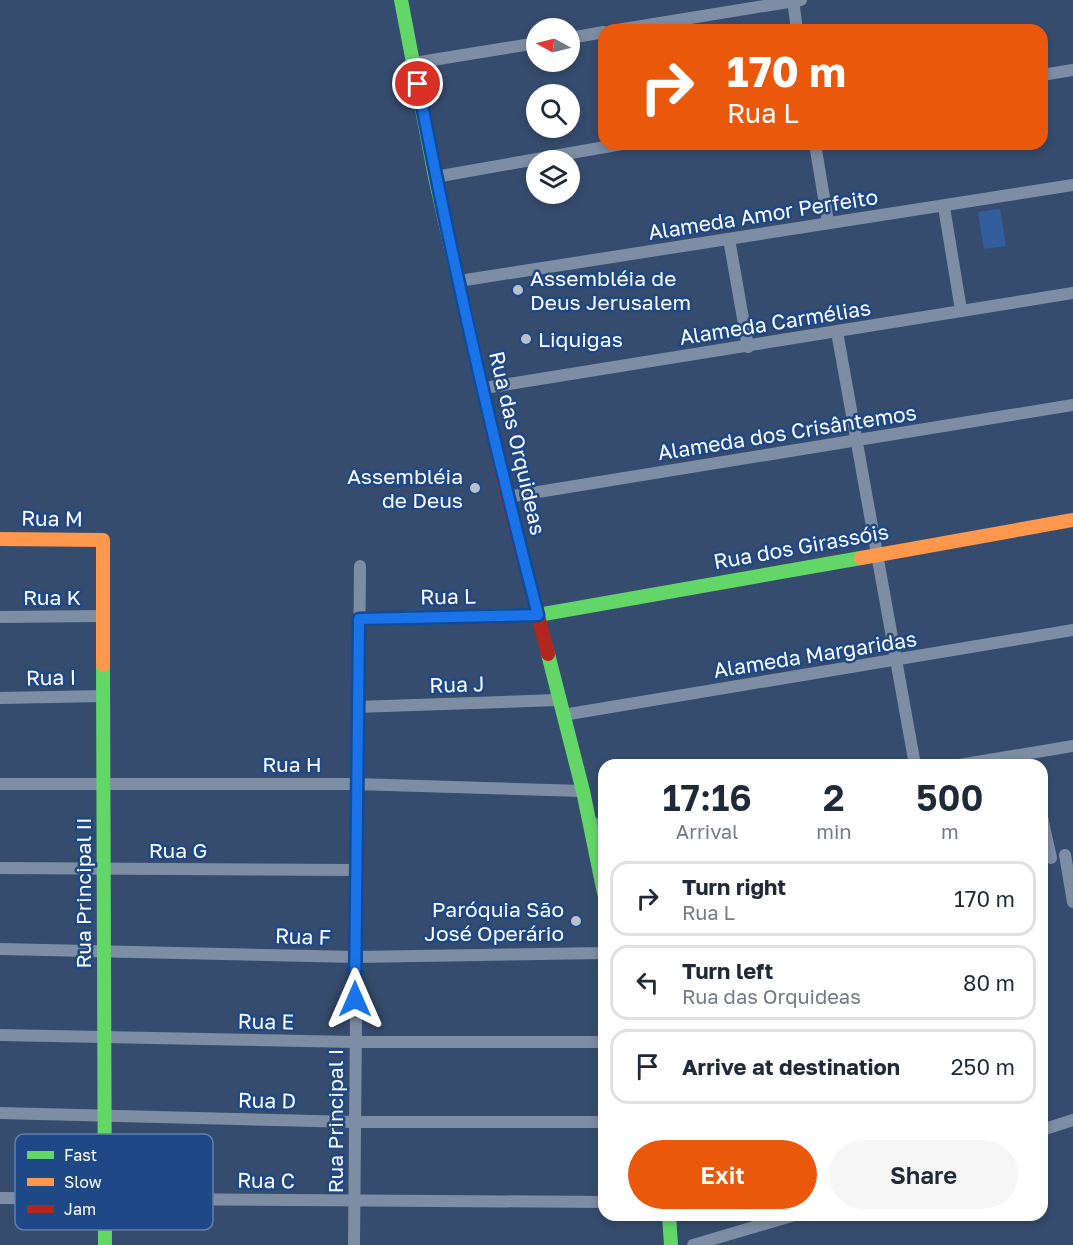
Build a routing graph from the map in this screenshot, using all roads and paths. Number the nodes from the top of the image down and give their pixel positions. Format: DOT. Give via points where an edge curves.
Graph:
graph roads {
  1 [pos="401,0"];
  2 [pos="796,0"];
  3 [pos="653,24"];
  4 [pos="797,24"];
  5 [pos="598,33"];
  6 [pos="580,36"];
  7 [pos="526,45"];
  8 [pos="414,63"];
  9 [pos="1073,70"];
  10 [pos="1048,74"];
  11 [pos="598,148"];
  12 [pos="815,150"];
  13 [pos="435,177"];
  14 [pos="1073,185"];
  15 [pos="944,207"];
  16 [pos="828,222"];
  17 [pos="729,239"];
  18 [pos="459,281"];
  19 [pos="1073,293"];
  20 [pos="961,310"];
  21 [pos="837,332"];
  22 [pos="748,347"];
  23 [pos="484,388"];
  24 [pos="1073,405"];
  25 [pos="857,441"];
  26 [pos="507,497"];
  27 [pos="1073,520"];
  28 [pos="0,539"];
  29 [pos="103,540"];
  30 [pos="877,553"];
  31 [pos="360,566"];
  32 [pos="538,615"];
  33 [pos="103,616"];
  34 [pos="0,617"];
  35 [pos="359,619"];
  36 [pos="1073,630"];
  37 [pos="896,660"];
  38 [pos="104,696"];
  39 [pos="0,698"];
  40 [pos="558,700"];
  41 [pos="357,707"];
  42 [pos="563,715"];
  43 [pos="1073,746"];
  44 [pos="914,759"];
  45 [pos="1030,759"];
  46 [pos="104,783"];
  47 [pos="0,784"];
  48 [pos="356,784"];
  49 [pos="583,791"];
  50 [pos="598,824"];
  51 [pos="590,825"];
  52 [pos="1069,855"];
  53 [pos="1048,858"];
  54 [pos="598,864"];
  55 [pos="0,868"];
  56 [pos="104,869"];
  57 [pos="356,870"];
  58 [pos="1073,902"];
  59 [pos="0,950"];
  60 [pos="105,950"];
  61 [pos="598,953"];
  62 [pos="356,957"];
  63 [pos="0,1035"];
  64 [pos="105,1038"];
  65 [pos="355,1042"];
  66 [pos="598,1042"];
  67 [pos="0,1113"];
  68 [pos="105,1115"];
  69 [pos="1073,1120"];
  70 [pos="355,1122"];
  71 [pos="598,1122"];
  72 [pos="1048,1128"];
  73 [pos="105,1134"];
  74 [pos="213,1199"];
  75 [pos="354,1200"];
  76 [pos="598,1202"];
  77 [pos="670,1221"];
  78 [pos="775,1221"];
  79 [pos="354,1245"];
  80 [pos="672,1245"];
  81 [pos="693,1245"];
  1 -- 8 [label="street, Rua das Orquideas"];
  2 -- 3 [label="street"];
  2 -- 4 [label="street"];
  5 -- 6 [label="street"];
  7 -- 8 [label="street"];
  8 -- 13 [label="street, Rua das Orquideas"];
  9 -- 10 [label="street"];
  11 -- 13 [label="street"];
  12 -- 16 [label="street"];
  13 -- 18 [label="street, Rua das Orquideas"];
  14 -- 15 [label="street, Alameda Amor Perfeito"];
  15 -- 16 [label="street, Alameda Amor Perfeito"];
  15 -- 20 [label="street"];
  16 -- 17 [label="street, Alameda Amor Perfeito"];
  17 -- 18 [label="street, Alameda Amor Perfeito"];
  17 -- 22 [label="street"];
  18 -- 23 [label="street, Rua das Orquideas"];
  19 -- 20 [label="street, Alameda Carmélias"];
  20 -- 21 [label="street, Alameda Carmélias"];
  21 -- 22 [label="street, Alameda Carmélias"];
  21 -- 25 [label="street"];
  22 -- 23 [label="street, Alameda Carmélias"];
  23 -- 26 [label="street, Rua das Orquideas"];
  24 -- 25 [label="street, Alameda dos Crisântemos"];
  25 -- 26 [label="street, Alameda dos Crisântemos"];
  25 -- 30 [label="street"];
  26 -- 32 [label="street, Rua das Orquideas"];
  27 -- 30 [label="street, Rua dos Girassóis"];
  28 -- 29 [label="street, Rua M"];
  29 -- 33 [label="street, Rua Principal II"];
  30 -- 32 [label="street, Rua dos Girassóis"];
  30 -- 37 [label="street"];
  31 -- 35 [label="street, Rua Principal I"];
  32 -- 35 [label="street, Rua L"];
  32 -- 40 [label="street, Rua das Orquideas"];
  33 -- 34 [label="street, Rua K"];
  33 -- 38 [label="street, Rua Principal II"];
  35 -- 41 [label="street, Rua Principal I"];
  36 -- 37 [label="street, Alameda Margaridas"];
  37 -- 42 [label="street, Alameda Margaridas"];
  37 -- 44 [label="street"];
  38 -- 39 [label="street, Rua I"];
  38 -- 46 [label="street, Rua Principal II"];
  40 -- 41 [label="street, Rua J"];
  40 -- 42 [label="street, Rua das Orquideas"];
  41 -- 48 [label="street, Rua Principal I"];
  42 -- 49 [label="street, Rua das Orquideas"];
  43 -- 45 [label="street"];
  46 -- 47 [label="street, Rua H"];
  46 -- 48 [label="street, Rua H"];
  46 -- 56 [label="street, Rua Principal II"];
  48 -- 49 [label="street, Rua H"];
  48 -- 57 [label="street, Rua Principal I"];
  49 -- 51 [label="street, Rua das Orquideas"];
  50 -- 51 [label="street"];
  51 -- 54 [label="street, Rua das Orquideas"];
  52 -- 53 [label="street"];
  52 -- 58 [label="street"];
  55 -- 56 [label="street, Rua G"];
  56 -- 57 [label="street, Rua G"];
  56 -- 60 [label="street, Rua Principal II"];
  57 -- 62 [label="street, Rua Principal I"];
  59 -- 60 [label="street, Rua F"];
  60 -- 62 [label="street, Rua F"];
  60 -- 64 [label="street, Rua Principal II"];
  61 -- 62 [label="street, Rua F"];
  62 -- 65 [label="street, Rua Principal I"];
  63 -- 64 [label="street, Rua E"];
  64 -- 65 [label="street, Rua E"];
  64 -- 68 [label="street, Rua Principal II"];
  65 -- 66 [label="street, Rua E"];
  65 -- 70 [label="street, Rua Principal I"];
  67 -- 68 [label="street, Rua D"];
  68 -- 70 [label="street, Rua D"];
  68 -- 73 [label="street, Rua Principal II"];
  69 -- 72 [label="street"];
  70 -- 71 [label="street, Rua D"];
  70 -- 75 [label="street, Rua Principal I"];
  74 -- 75 [label="street, Rua C"];
  75 -- 76 [label="street, Rua C"];
  75 -- 79 [label="street, Rua Principal I"];
  77 -- 80 [label="street"];
  78 -- 81 [label="street"];
}
